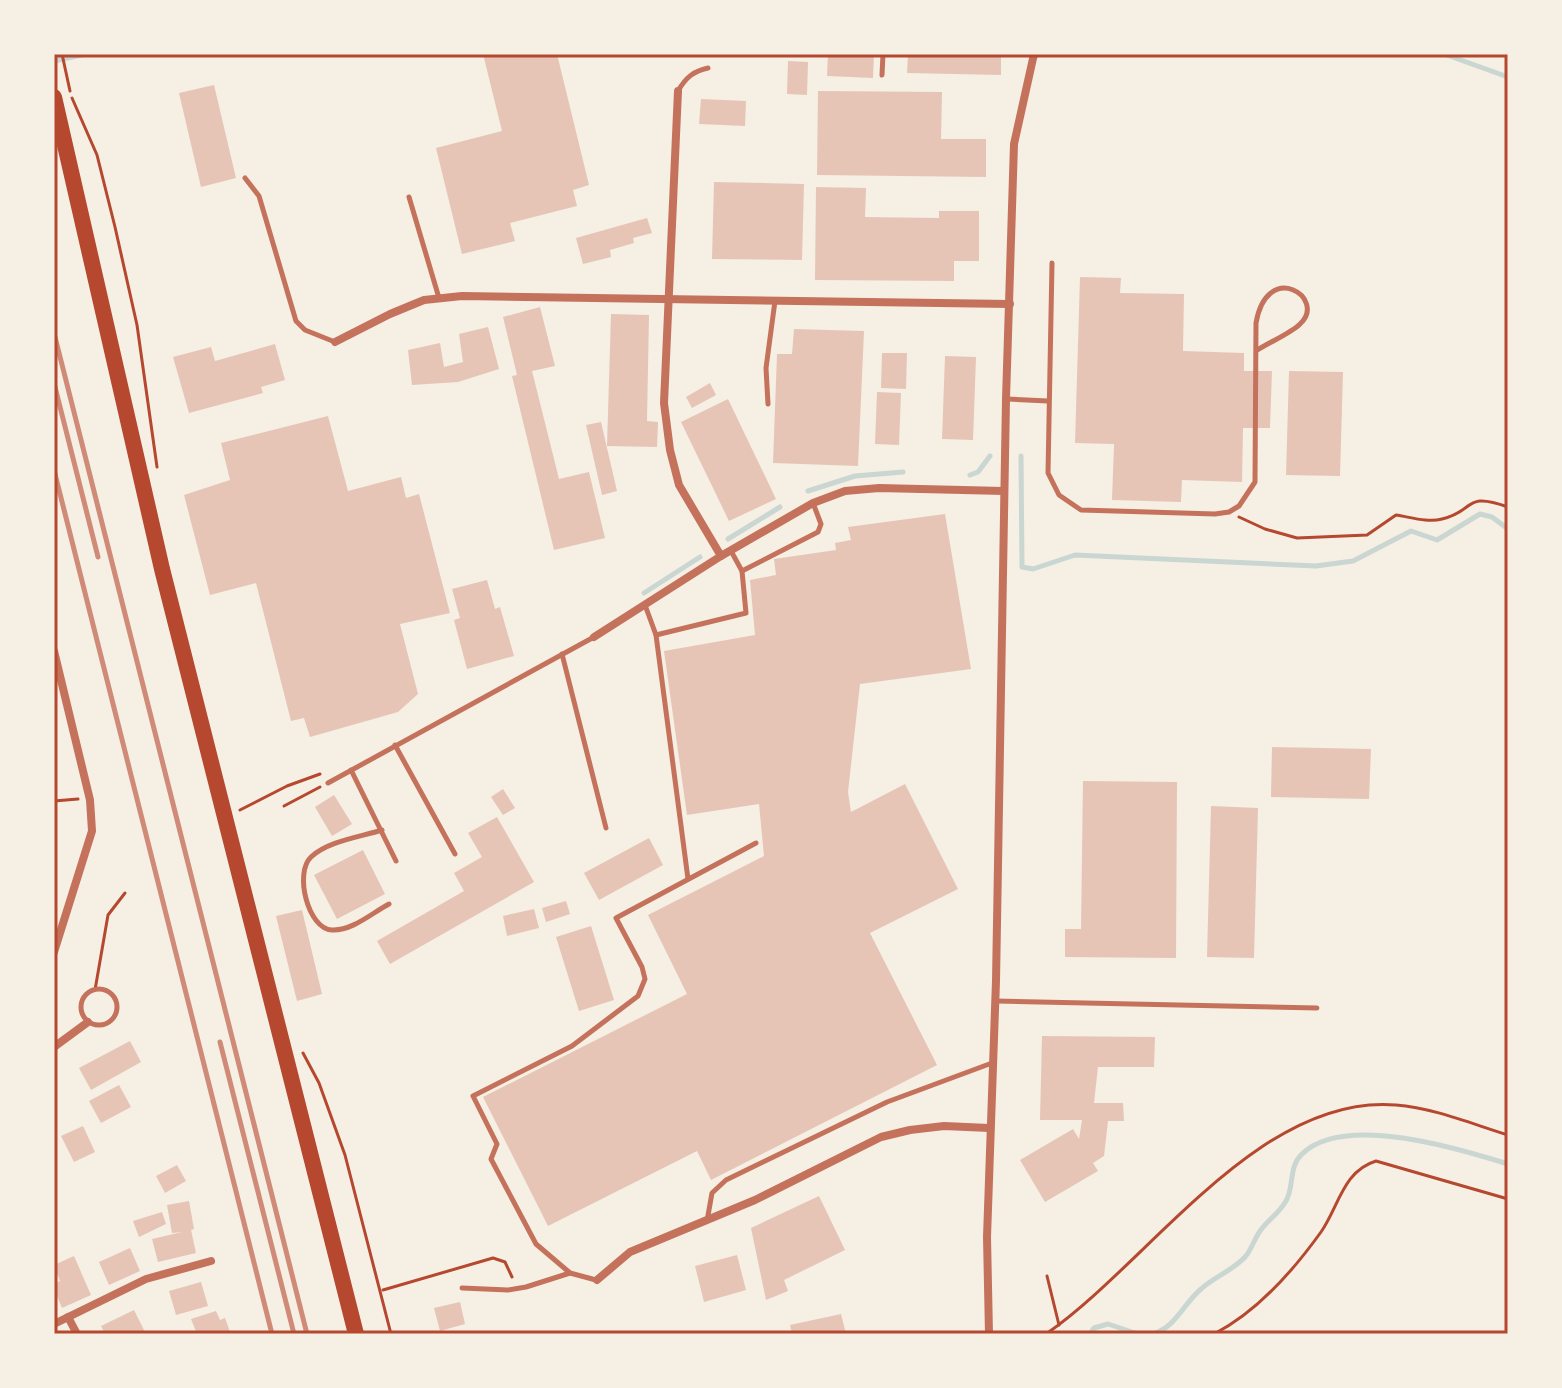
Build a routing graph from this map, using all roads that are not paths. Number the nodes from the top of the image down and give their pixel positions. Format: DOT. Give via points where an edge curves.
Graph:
graph roads {
  1 [pos="883,54"];
  2 [pos="1034,54"];
  3 [pos="708,68"];
  4 [pos="882,75"];
  5 [pos="678,91"];
  6 [pos="54,97"];
  7 [pos="245,178"];
  8 [pos="409,197"];
  9 [pos="1052,263"];
  10 [pos="440,299"];
  11 [pos="668,300"];
  12 [pos="775,301"];
  13 [pos="1010,304"];
  14 [pos="335,342"];
  15 [pos="1256,351"];
  16 [pos="1006,399"];
  17 [pos="1048,401"];
  18 [pos="768,404"];
  19 [pos="1004,491"];
  20 [pos="813,503"];
  21 [pos="730,551"];
  22 [pos="721,556"];
  23 [pos="742,571"];
  24 [pos="645,604"];
  25 [pos="656,635"];
  26 [pos="594,637"];
  27 [pos="54,651"];
  28 [pos="562,654"];
  29 [pos="395,745"];
  30 [pos="351,770"];
  31 [pos="328,783"];
  32 [pos="606,828"];
  33 [pos="382,830"];
  34 [pos="756,843"];
  35 [pos="455,854"];
  36 [pos="396,861"];
  37 [pos="688,879"];
  38 [pos="389,904"];
  39 [pos="54,952"];
  40 [pos="995,1001"];
  41 [pos="1317,1008"];
  42 [pos="88,1022"];
  43 [pos="54,1047"];
  44 [pos="992,1063"];
  45 [pos="989,1128"];
  46 [pos="707,1221"];
  47 [pos="211,1261"];
  48 [pos="570,1273"];
  49 [pos="597,1280"];
  50 [pos="462,1288"];
  51 [pos="68,1317"];
  52 [pos="54,1324"];
  53 [pos="77,1334"];
  54 [pos="356,1334"];
  55 [pos="989,1334"];
  1 -- 4 [label="lane"];
  2 -- 13 [label="street" via="1014,144"];
  3 -- 5 [label="lane" via="696,71"];
  5 -- 11 [label="street"];
  6 -- 54 [label="main road" via="162,569"];
  7 -- 14 [label="lane" via="259,196 296,321"];
  8 -- 10 [label="lane"];
  9 -- 17 [label="lane"];
  10 -- 11 [label="street"];
  10 -- 14 [label="street" via="424,300"];
  11 -- 12 [label="street"];
  11 -- 22 [label="street" via="664,403 670,450 679,485"];
  12 -- 13 [label="street"];
  12 -- 18 [label="lane" via="766,368"];
  13 -- 16 [label="street"];
  15 -- 15 [label="lane" via="1259,307 1271,291 1283,286 1297,290 1306,301 1302,324"];
  15 -- 17 [label="lane" via="1255,482 1229,512 1093,511 1068,503 1048,473"];
  16 -- 17 [label="lane"];
  16 -- 19 [label="street"];
  19 -- 20 [label="street" via="879,488 845,491"];
  19 -- 40 [label="street"];
  20 -- 21 [label="street"];
  20 -- 23 [label="lane" via="821,524 818,532"];
  21 -- 22 [label="street"];
  21 -- 23 [label="lane"];
  22 -- 24 [label="street"];
  23 -- 25 [label="lane" via="746,613"];
  24 -- 25 [label="lane"];
  24 -- 26 [label="street"];
  25 -- 37 [label="lane"];
  26 -- 28 [label="lane"];
  27 -- 39 [label="street" via="90,800 92,831"];
  28 -- 29 [label="lane"];
  28 -- 32 [label="lane"];
  29 -- 30 [label="lane"];
  29 -- 35 [label="lane"];
  30 -- 31 [label="lane"];
  30 -- 33 [label="lane"];
  33 -- 36 [label="lane"];
  33 -- 38 [label="lane" via="311,857 301,883 325,929 350,927"];
  34 -- 37 [label="lane"];
  37 -- 48 [label="lane" via="616,918 642,967 645,979 638,996 572,1046 473,1096 497,1144 491,1159 536,1244"];
  40 -- 41 [label="lane"];
  40 -- 44 [label="street"];
  42 -- 42 [label="lane" via="83,1017 84,997 95,990 109,992 116,1004 113,1018 102,1025"];
  42 -- 43 [label="street"];
  44 -- 45 [label="street"];
  44 -- 46 [label="lane" via="887,1102 726,1180 712,1193"];
  45 -- 46 [label="street" via="944,1126 881,1137"];
  45 -- 55 [label="street"];
  46 -- 49 [label="street" via="630,1252"];
  47 -- 51 [label="street" via="146,1279"];
  48 -- 49 [label="lane"];
  48 -- 50 [label="lane" via="516,1288"];
  51 -- 52 [label="street"];
  51 -- 53 [label="street"];
}
